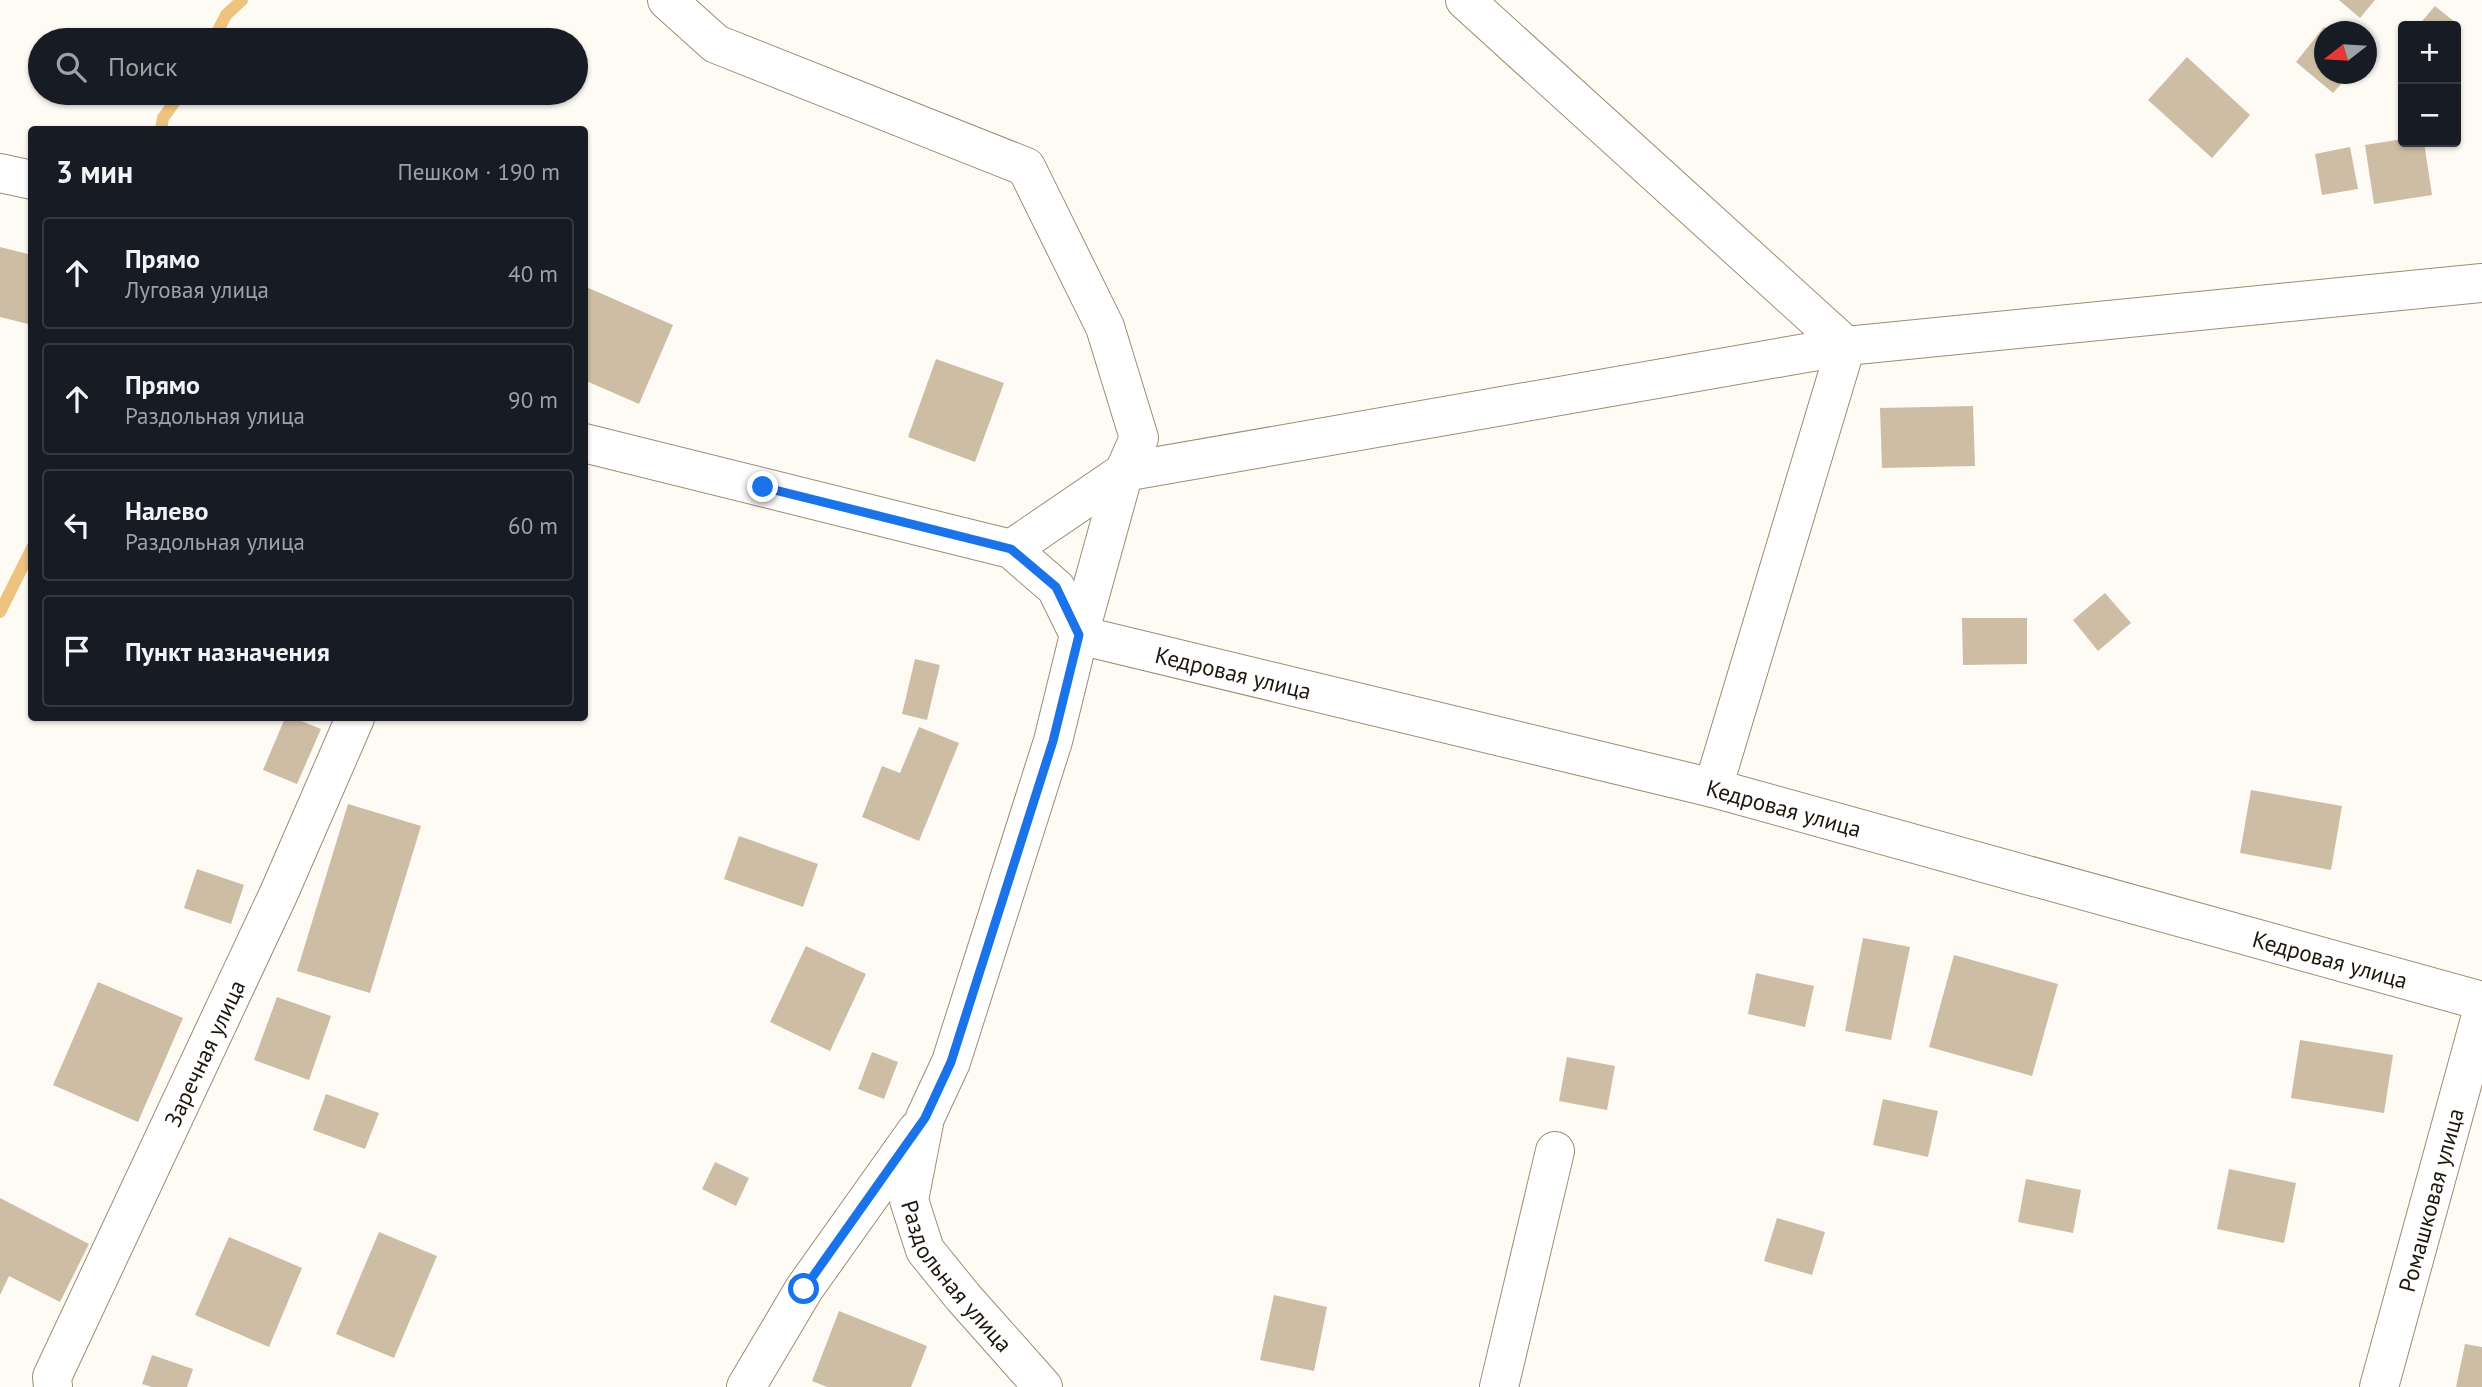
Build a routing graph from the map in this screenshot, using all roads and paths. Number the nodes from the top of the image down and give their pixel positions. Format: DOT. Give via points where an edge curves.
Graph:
graph roads {
  1 [pos="667,0"];
  2 [pos="1465,0"];
  3 [pos="0,173"];
  4 [pos="28,179"];
  5 [pos="2482,283"];
  6 [pos="1846,346"];
  7 [pos="588,444"];
  8 [pos="1124,472"];
  9 [pos="1011,549"];
  10 [pos="1079,635"];
  11 [pos="354,721"];
  12 [pos="1713,788"];
  13 [pos="2482,1001"];
  14 [pos="2482,1012"];
  15 [pos="925,1118"];
  16 [pos="1555,1151"];
  17 [pos="53,1387"];
  18 [pos="746,1387"];
  19 [pos="1043,1387"];
  20 [pos="1499,1387"];
  21 [pos="2379,1387"];
  1 -- 8 [label="street, Раздольная улица" via="716,44 1026,167 1105,327 1139,438"];
  2 -- 6 [label="street"];
  3 -- 4 [label="street"];
  5 -- 6 [label="street"];
  6 -- 8 [label="street"];
  6 -- 12 [label="street"];
  7 -- 9 [label="street"];
  8 -- 9 [label="street"];
  8 -- 10 [label="street, Раздольная улица"];
  9 -- 10 [label="street" via="1056,587"];
  10 -- 12 [label="street, Кедровая улица"];
  10 -- 15 [label="street, Раздольная улица" via="1045,767 951,1062"];
  11 -- 17 [label="street, Заречная улица" via="279,893 52,1377"];
  12 -- 13 [label="street, Кедровая улица"];
  14 -- 21 [label="street, Ромашковая улица"];
  15 -- 18 [label="street" via="804,1289"];
  15 -- 19 [label="street, Раздольная улица" via="909,1200 925,1250"];
  16 -- 20 [label="street"];
}
